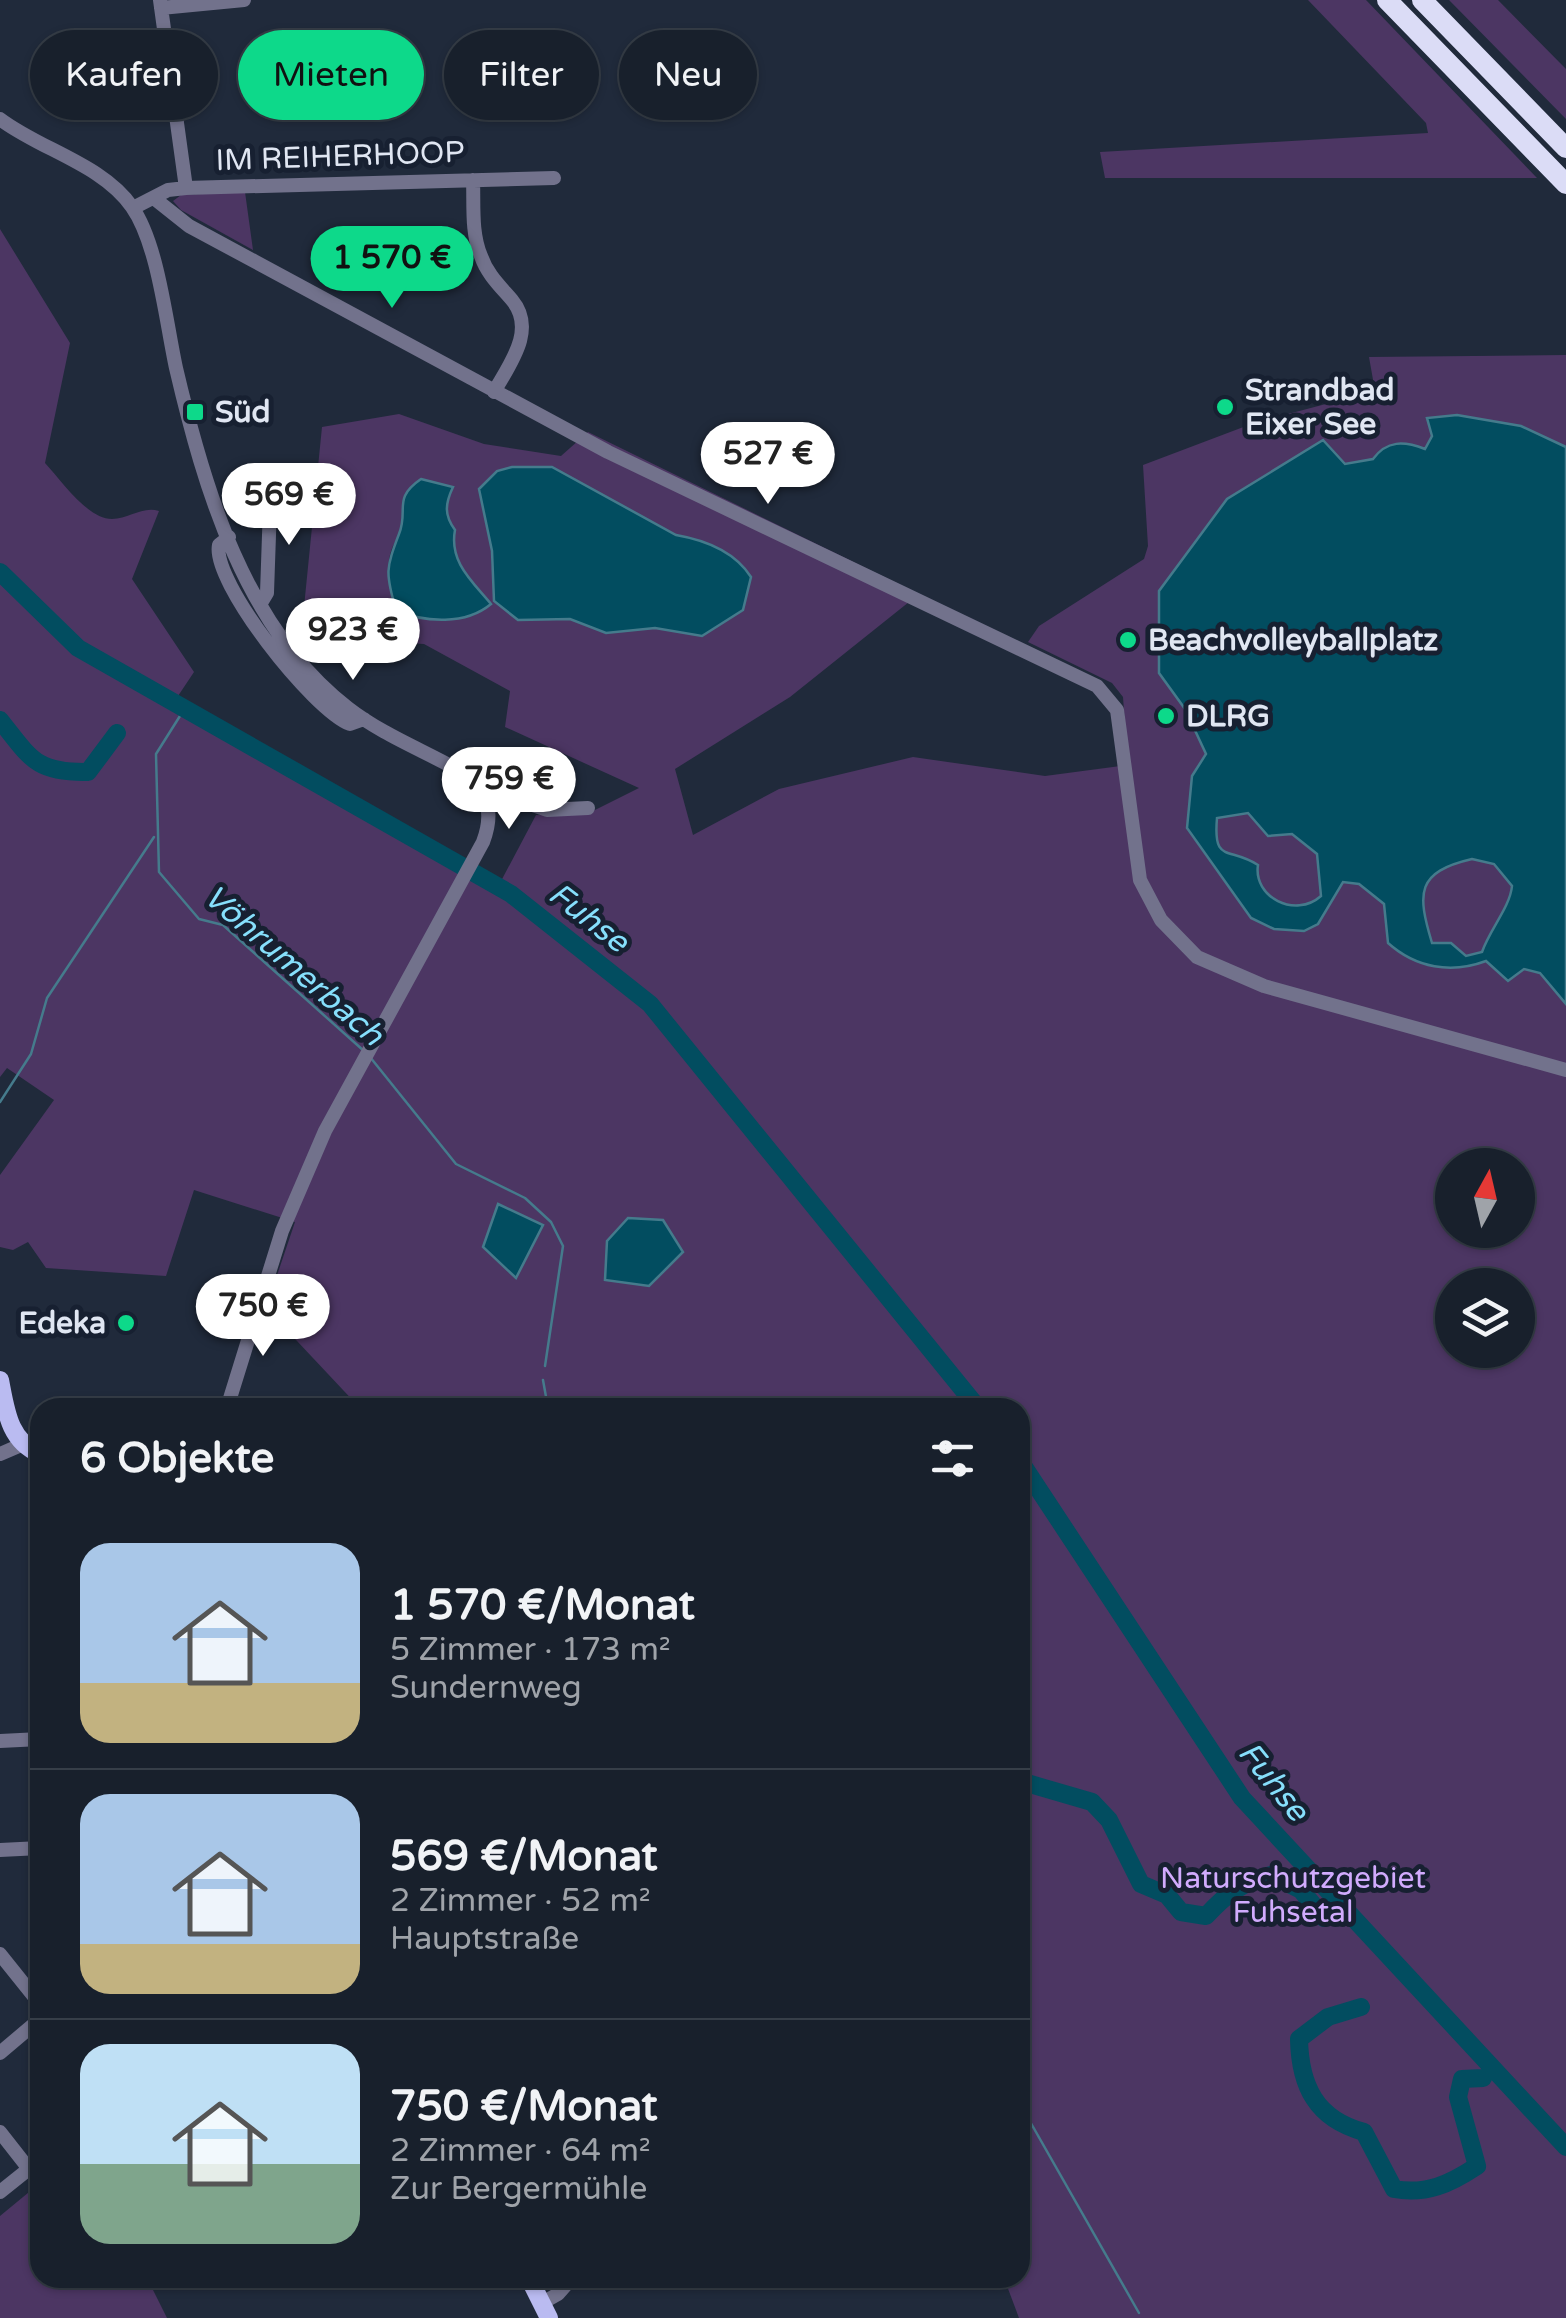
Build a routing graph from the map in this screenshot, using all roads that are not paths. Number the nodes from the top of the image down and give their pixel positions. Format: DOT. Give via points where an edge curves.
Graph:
graph roads {
  1 [pos="244,0"];
  2 [pos="1387,0"];
  3 [pos="1422,0"];
  4 [pos="161,4"];
  5 [pos="0,119"];
  6 [pos="1566,148"];
  7 [pos="554,178"];
  8 [pos="473,180"];
  9 [pos="1566,184"];
  10 [pos="186,188"];
  11 [pos="156,199"];
  12 [pos="133,208"];
  13 [pos="494,392"];
  14 [pos="271,478"];
  15 [pos="228,537"];
  16 [pos="261,603"];
  17 [pos="364,719"];
  18 [pos="487,800"];
  19 [pos="588,808"];
  20 [pos="1566,1070"];
  21 [pos="0,1380"];
  22 [pos="230,1398"];
  23 [pos="21,1445"];
  24 [pos="30,1449"];
  25 [pos="0,1454"];
  26 [pos="30,1740"];
  27 [pos="0,1741"];
  28 [pos="30,1848"];
  29 [pos="0,1850"];
  30 [pos="0,1954"];
  31 [pos="30,1992"];
  32 [pos="30,2028"];
  33 [pos="0,2053"];
  34 [pos="0,2132"];
  35 [pos="30,2160"];
  36 [pos="30,2167"];
  37 [pos="0,2192"];
  38 [pos="563,2288"];
  39 [pos="545,2310"];
  1 -- 4 [label="street"];
  2 -- 9 [label="highway"];
  3 -- 6 [label="highway"];
  4 -- 10 [label="street"];
  5 -- 12 [label="street" via="107,182"];
  7 -- 8 [label="street, IM REIHERHOOP"];
  8 -- 10 [label="street, IM REIHERHOOP"];
  8 -- 13 [label="street" via="478,249 522,324 517,350"];
  10 -- 11 [label="street, IM REIHERHOOP"];
  11 -- 12 [label="street, IM REIHERHOOP"];
  11 -- 13 [label="street" via="189,226"];
  12 -- 15 [label="street" via="196,446"];
  13 -- 20 [label="street" via="1104,692 1116,710 1140,880 1160,920 1197,957 1264,986"];
  14 -- 16 [label="street" via="267,593"];
  15 -- 16 [label="street"];
  15 -- 17 [label="street" via="219,545 219,565 266,641 324,709 350,724"];
  16 -- 17 [label="street" via="318,681"];
  17 -- 18 [label="street" via="467,775"];
  18 -- 19 [label="street" via="512,798 547,810"];
  18 -- 22 [label="street" via="488,826 475,856 358,1068 282,1230"];
  21 -- 23 [label="main road"];
  23 -- 24 [label="main road"];
  23 -- 25 [label="street"];
  26 -- 27 [label="street"];
  28 -- 29 [label="street"];
  30 -- 31 [label="street"];
  32 -- 33 [label="street"];
  34 -- 35 [label="street"];
  36 -- 37 [label="street"];
  38 -- 39 [label="street"];
}
